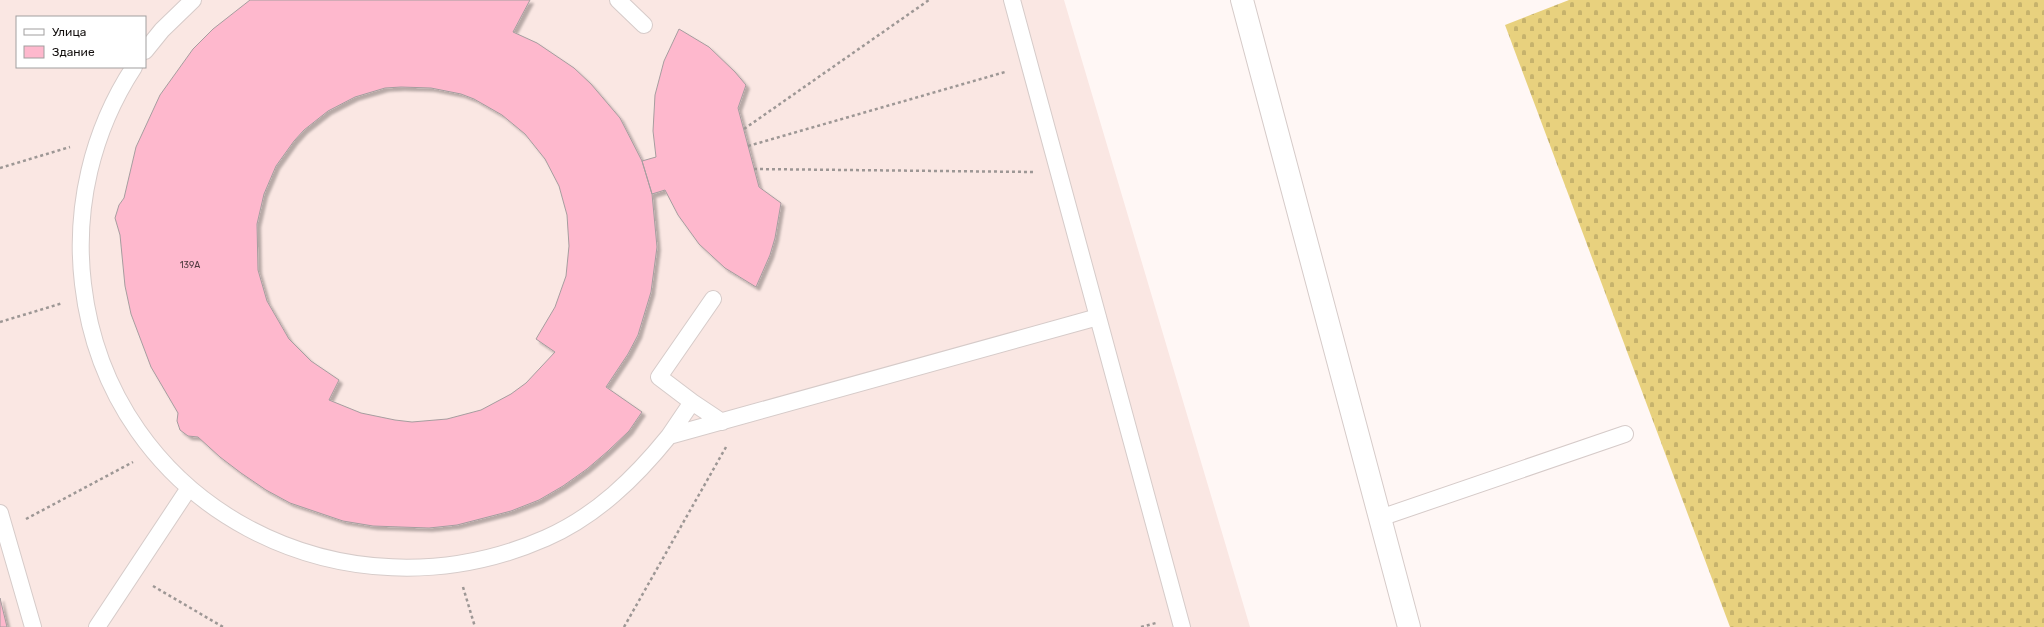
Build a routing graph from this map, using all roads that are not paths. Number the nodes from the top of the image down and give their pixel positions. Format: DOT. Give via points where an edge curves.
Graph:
graph roads {
  1 [pos="193,0"];
  2 [pos="618,0"];
  3 [pos="1012,0"];
  4 [pos="1242,0"];
  5 [pos="644,25"];
  6 [pos="146,50"];
  7 [pos="133,68"];
  8 [pos="713,299"];
  9 [pos="1098,317"];
  10 [pos="692,402"];
  11 [pos="722,422"];
  12 [pos="1625,434"];
  13 [pos="669,436"];
  14 [pos="189,488"];
  15 [pos="0,513"];
  16 [pos="1380,518"];
  17 [pos="33,627"];
  18 [pos="97,627"];
  19 [pos="1182,627"];
  20 [pos="1409,627"];
  1 -- 6 [label="lane"];
  2 -- 5 [label="lane"];
  3 -- 9 [label="lane"];
  4 -- 16 [label="main road"];
  7 -- 14 [label="lane" via="110,109 98,139 83,201 80,264 84,296 100,358 128,415 154,451"];
  8 -- 10 [label="lane" via="659,377"];
  9 -- 11 [label="lane"];
  9 -- 19 [label="lane"];
  10 -- 11 [label="lane"];
  10 -- 13 [label="lane"];
  11 -- 13 [label="lane"];
  12 -- 16 [label="lane"];
  13 -- 14 [label="lane" via="627,484 576,522 548,538 519,550 457,566 393,570 330,561 293,550 252,532 214,508"];
  14 -- 18 [label="lane"];
  15 -- 17 [label="lane"];
  16 -- 20 [label="main road"];
}
